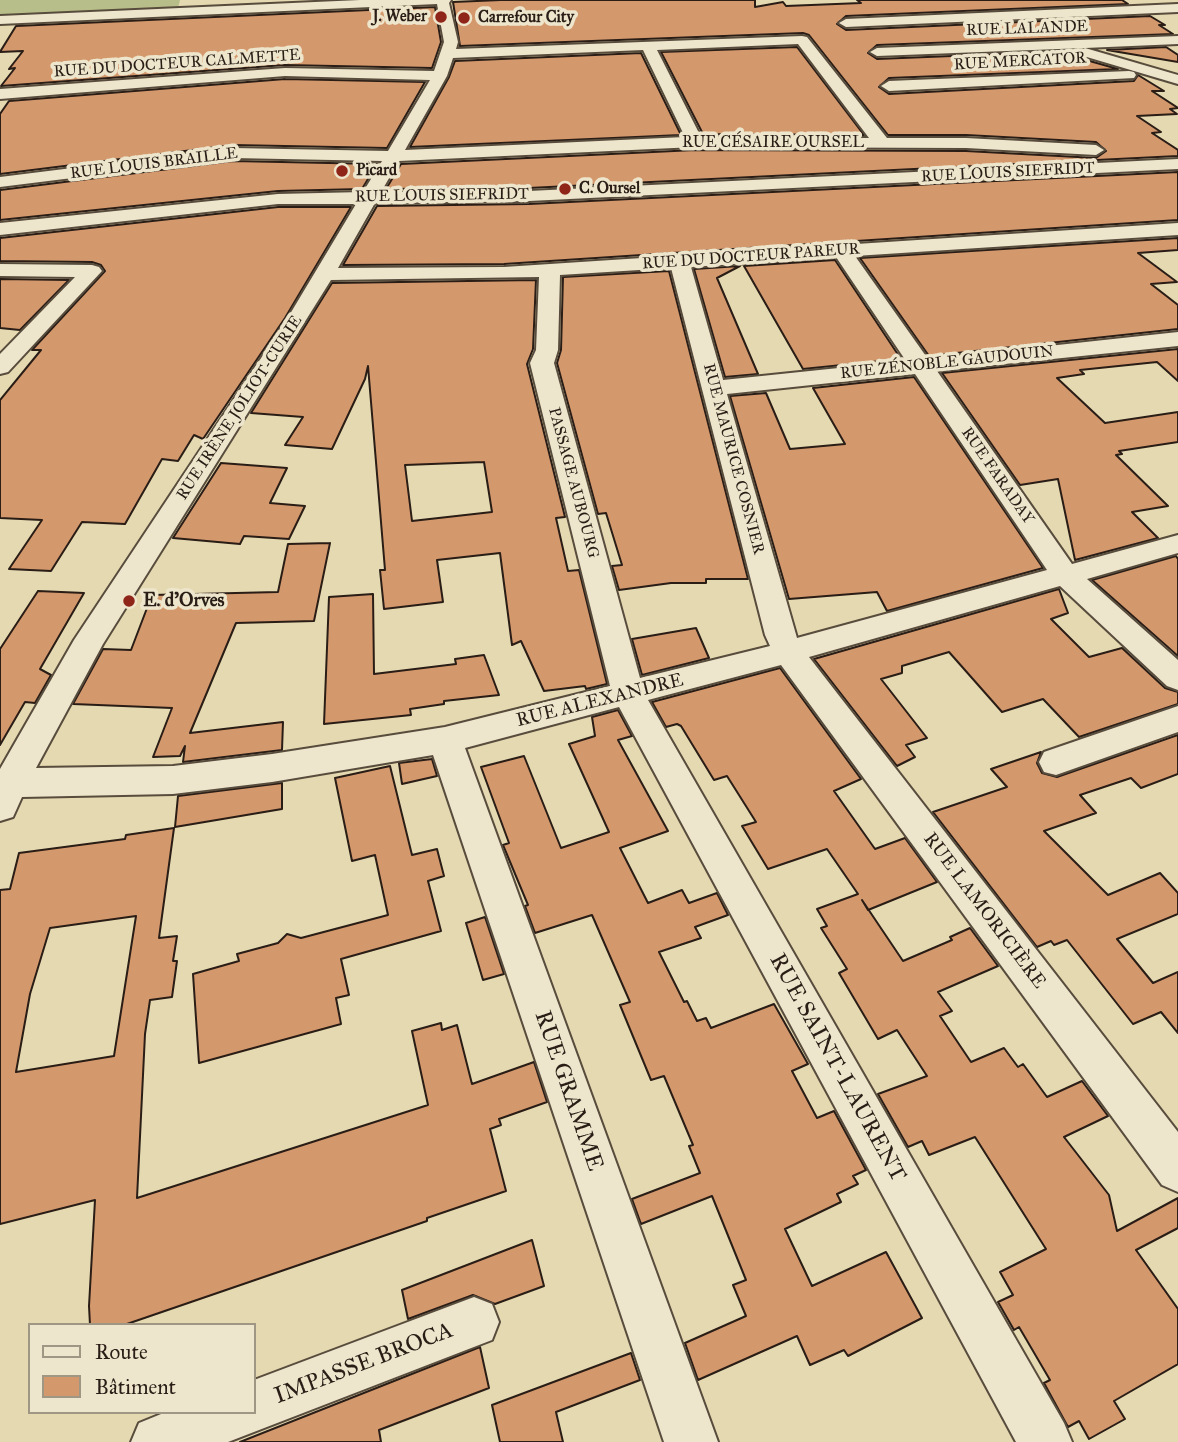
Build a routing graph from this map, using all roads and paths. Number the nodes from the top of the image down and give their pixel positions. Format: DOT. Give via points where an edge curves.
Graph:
graph roads {
  1 [pos="443,0"];
  2 [pos="925,4"];
  3 [pos="1178,8"];
  4 [pos="977,17"];
  5 [pos="0,20"];
  6 [pos="846,23"];
  7 [pos="1178,40"];
  8 [pos="1062,45"];
  9 [pos="648,46"];
  10 [pos="877,52"];
  11 [pos="449,54"];
  12 [pos="1153,74"];
  13 [pos="440,76"];
  14 [pos="1178,80"];
  15 [pos="889,86"];
  16 [pos="0,94"];
  17 [pos="695,142"];
  18 [pos="883,143"];
  19 [pos="392,156"];
  20 [pos="1178,164"];
  21 [pos="1151,165"];
  22 [pos="0,182"];
  23 [pos="370,196"];
  24 [pos="0,229"];
  25 [pos="1178,229"];
  26 [pos="842,251"];
  27 [pos="680,262"];
  28 [pos="0,270"];
  29 [pos="550,270"];
  30 [pos="324,274"];
  31 [pos="1178,338"];
  32 [pos="922,366"];
  33 [pos="0,367"];
  34 [pos="715,388"];
  35 [pos="1178,544"];
  36 [pos="1065,575"];
  37 [pos="789,652"];
  38 [pos="1178,678"];
  39 [pos="628,694"];
  40 [pos="1178,719"];
  41 [pos="445,740"];
  42 [pos="1056,762"];
  43 [pos="3,792"];
  44 [pos="1178,1169"];
  45 [pos="474,1322"];
  46 [pos="256,1405"];
  47 [pos="232,1414"];
  48 [pos="158,1442"];
  49 [pos="691,1442"];
  50 [pos="1045,1442"];
  1 -- 5 [label="street"];
  1 -- 11 [label="street, RUE IRÈNE JOLIOT-CURIE" via="450,31"];
  2 -- 4 [label="street"];
  3 -- 4 [label="street"];
  4 -- 6 [label="street"];
  4 -- 8 [label="street"];
  7 -- 8 [label="street, RUE LALANDE"];
  8 -- 10 [label="street, RUE LALANDE"];
  8 -- 12 [label="street"];
  9 -- 11 [label="street"];
  9 -- 17 [label="street"];
  9 -- 18 [label="street" via="802,40"];
  11 -- 13 [label="street, RUE IRÈNE JOLIOT-CURIE"];
  12 -- 14 [label="street"];
  12 -- 15 [label="street, RUE MERCATOR"];
  13 -- 16 [label="street, RUE DU DOCTEUR CALMETTE" via="285,72"];
  13 -- 19 [label="street, RUE IRÈNE JOLIOT-CURIE"];
  17 -- 18 [label="street, RUE CÉSAIRE OURSEL"];
  17 -- 19 [label="street, RUE CÉSAIRE OURSEL"];
  18 -- 21 [label="street, RUE CÉSAIRE OURSEL" via="1114,150"];
  19 -- 22 [label="street, RUE LOUIS BRAILLE" via="233,153"];
  19 -- 23 [label="street, RUE IRÈNE JOLIOT-CURIE"];
  20 -- 21 [label="street, RUE LOUIS SIEFRIDT"];
  21 -- 23 [label="street, RUE LOUIS SIEFRIDT" via="633,192"];
  23 -- 24 [label="street, RUE LOUIS SIEFRIDT" via="278,198"];
  23 -- 30 [label="street, RUE IRÈNE JOLIOT-CURIE"];
  25 -- 26 [label="street, RUE DU DOCTEUR PAREUR"];
  26 -- 27 [label="street, RUE DU DOCTEUR PAREUR"];
  26 -- 32 [label="street, RUE FARADAY"];
  27 -- 29 [label="street, RUE DU DOCTEUR PAREUR"];
  27 -- 34 [label="street, RUE MAURICE COSNIER"];
  28 -- 33 [label="street" via="92,271"];
  29 -- 30 [label="street, RUE DU DOCTEUR PAREUR"];
  29 -- 39 [label="street, PASSAGE AUBOURG" via="547,350 542,363"];
  30 -- 43 [label="street, RUE IRÈNE JOLIOT-CURIE" via="89,640"];
  31 -- 32 [label="street, RUE ZÉNOBLE GAUDOUIN"];
  32 -- 34 [label="street, RUE ZÉNOBLE GAUDOUIN"];
  32 -- 36 [label="street, RUE FARADAY"];
  34 -- 37 [label="street, RUE MAURICE COSNIER" via="780,635"];
  35 -- 36 [label="street, RUE ALEXANDRE"];
  36 -- 37 [label="street, RUE ALEXANDRE"];
  36 -- 38 [label="street, RUE FARADAY"];
  37 -- 39 [label="street, RUE ALEXANDRE"];
  37 -- 44 [label="street, RUE LAMORICIÈRE"];
  39 -- 41 [label="street, RUE ALEXANDRE"];
  39 -- 50 [label="street, RUE SAINT-LAURENT"];
  40 -- 42 [label="street"];
  41 -- 43 [label="street, RUE ALEXANDRE" via="272,768"];
  41 -- 49 [label="street, RUE GRAMME"];
  45 -- 46 [label="street, IMPASSE BROCA"];
  47 -- 48 [label="street"];
}
